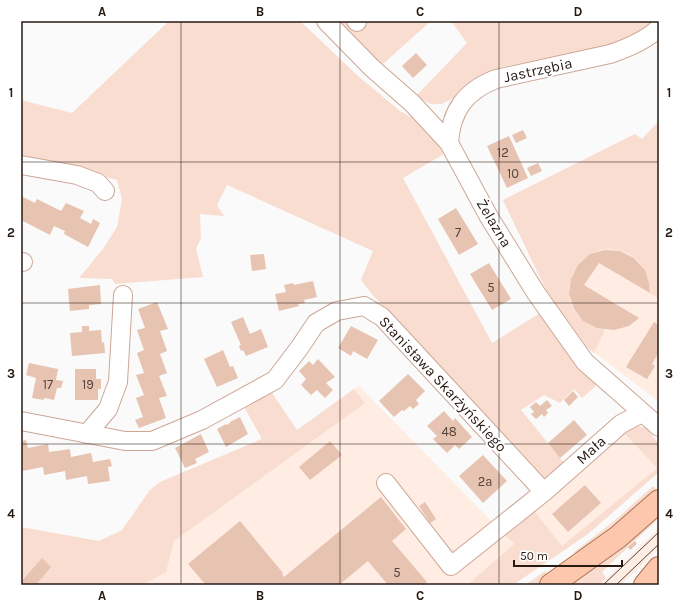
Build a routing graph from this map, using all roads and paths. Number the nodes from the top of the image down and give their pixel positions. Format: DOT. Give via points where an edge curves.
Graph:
graph roads {
  1 [pos="326,21"];
  2 [pos="659,28"];
  3 [pos="449,143"];
  4 [pos="21,165"];
  5 [pos="105,191"];
  6 [pos="123,296"];
  7 [pos="642,413"];
  8 [pos="21,421"];
  9 [pos="659,427"];
  10 [pos="87,434"];
  11 [pos="386,483"];
  12 [pos="544,492"];
  13 [pos="659,500"];
  14 [pos="659,568"];
  15 [pos="659,582"];
  16 [pos="551,585"];
  17 [pos="645,585"];
  18 [pos="654,585"];
  1 -- 3 [label="street, Żelazna" via="372,68 412,103"];
  2 -- 3 [label="street, Jastrzębia" via="639,43 610,54 486,83 469,94 459,107 452,122"];
  3 -- 7 [label="street, Żelazna" via="489,217 536,293 576,350"];
  4 -- 5 [label="street" via="77,175 98,182"];
  6 -- 10 [label="street" via="118,382 108,409"];
  7 -- 9 [label="street, Żelazna"];
  7 -- 12 [label="street, Mała" via="620,424"];
  8 -- 10 [label="street, Stanisława Skarżyńskiego"];
  10 -- 12 [label="street, Stanisława Skarżyńskiego" via="125,441 152,441 202,420 275,380 316,323 337,311 364,306 382,317"];
  11 -- 12 [label="street, Mała" via="451,566"];
  13 -- 16 [label="main road" via="618,537"];
  14 -- 17 [label="main road"];
  15 -- 18 [label="main road"];
}
